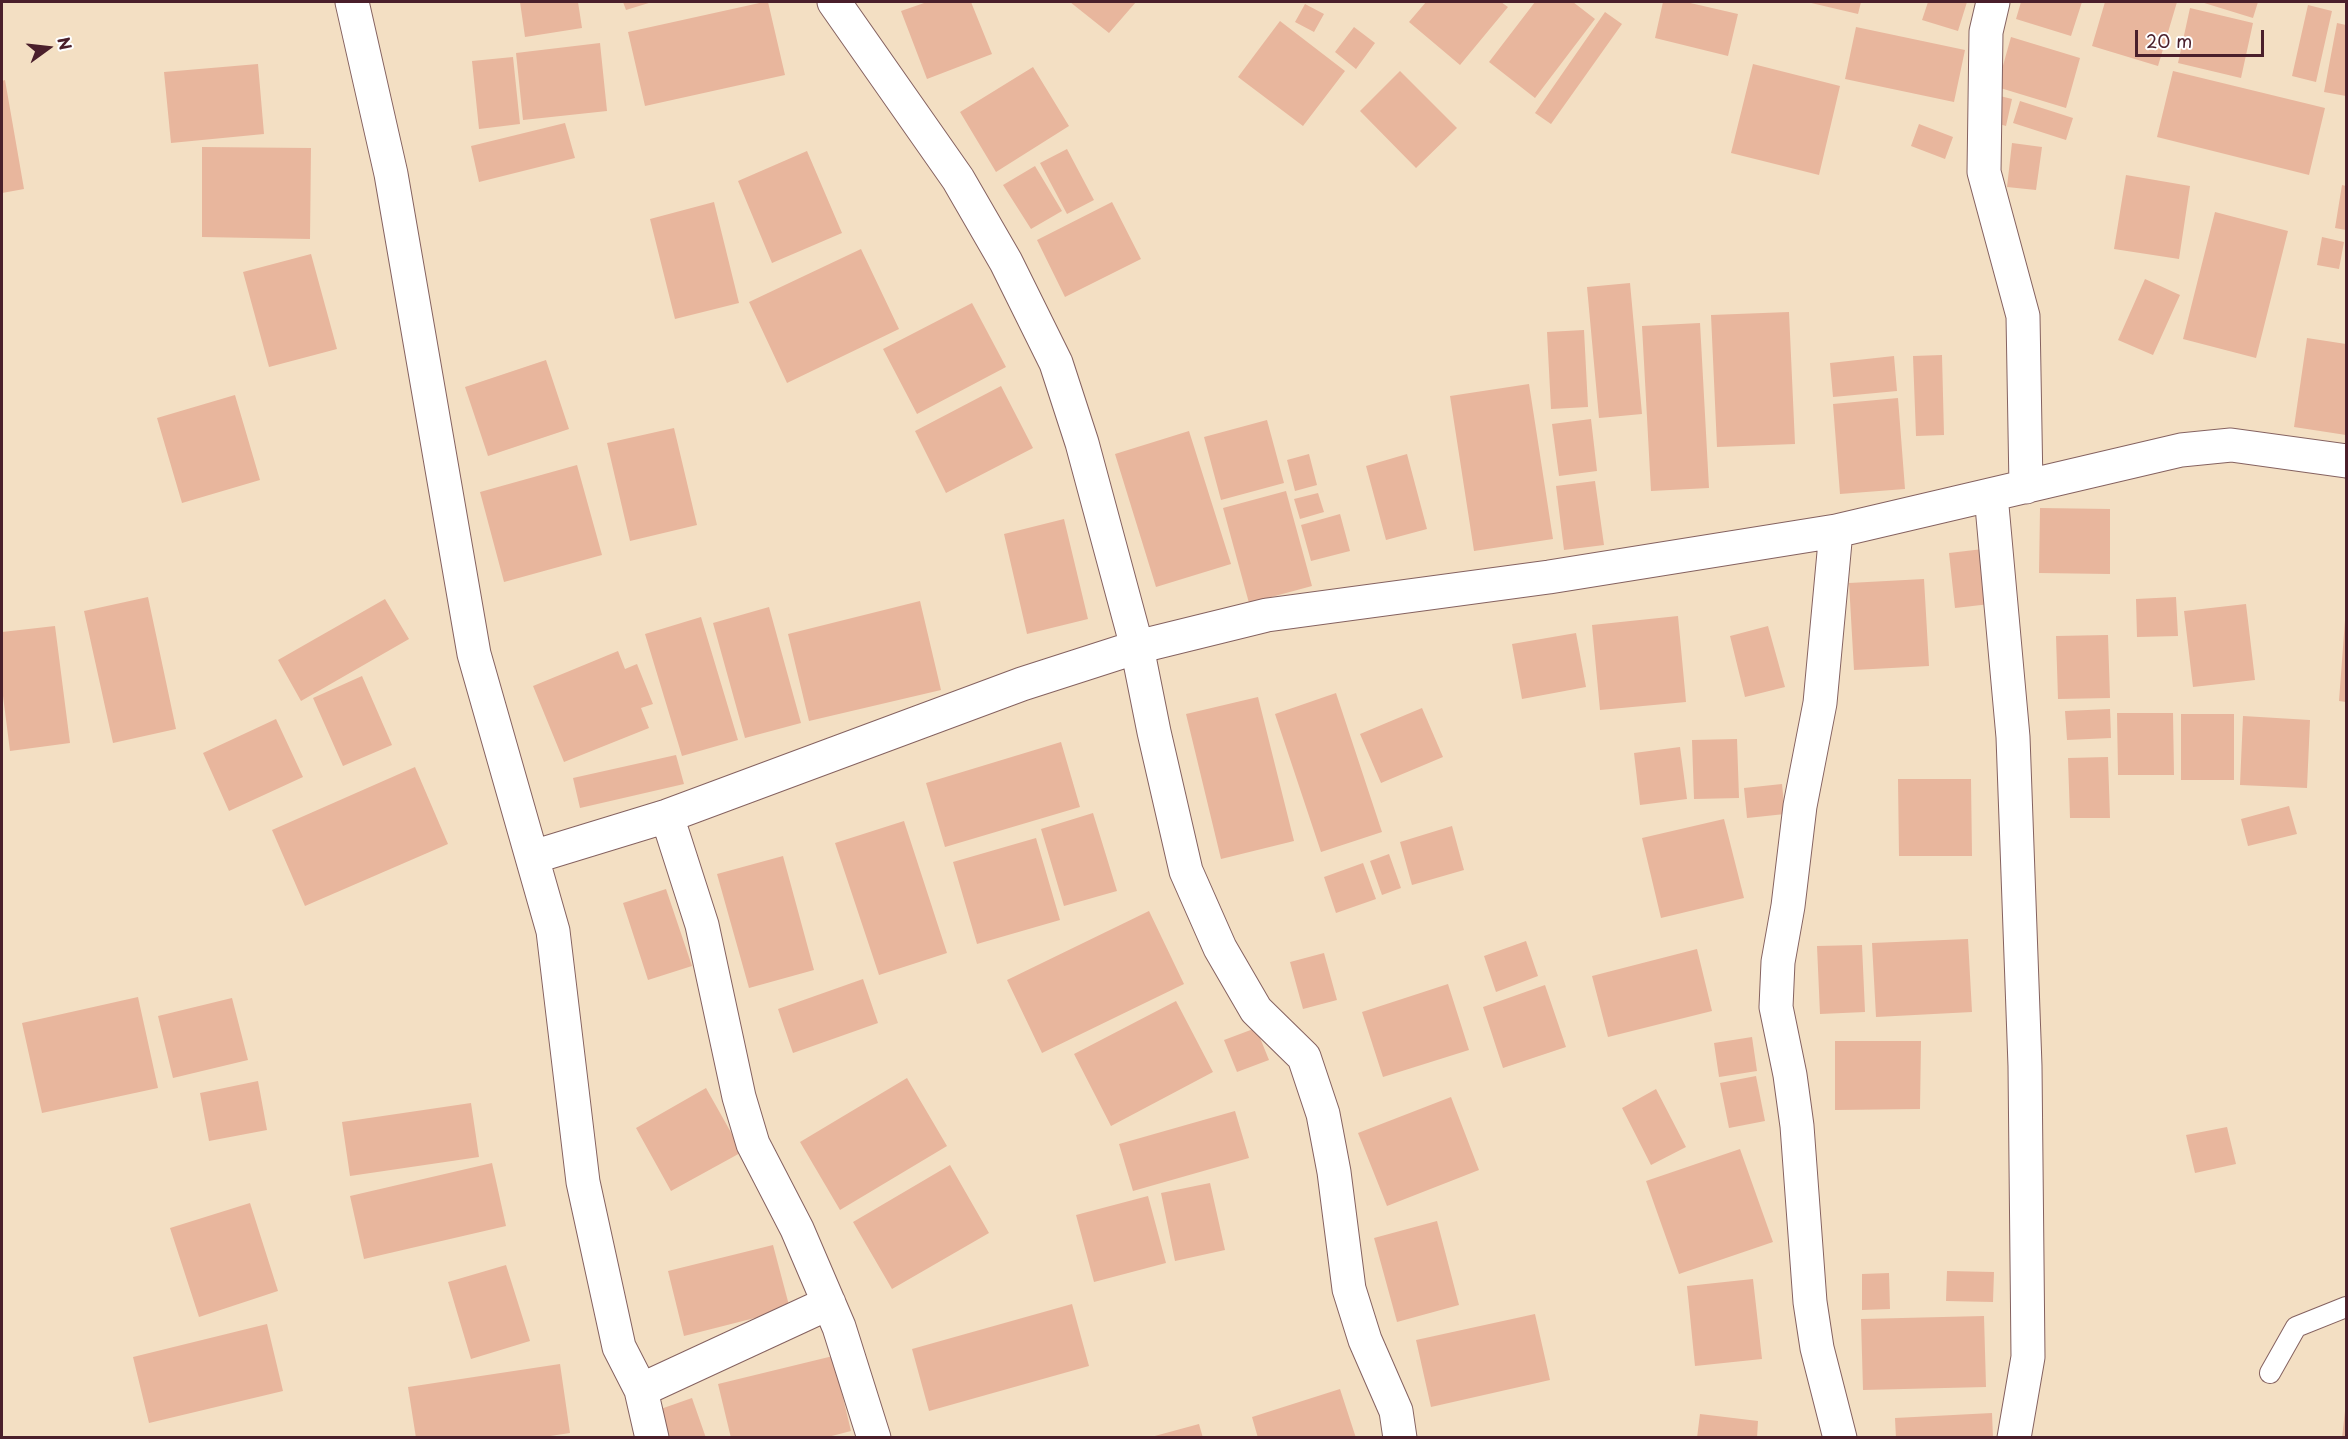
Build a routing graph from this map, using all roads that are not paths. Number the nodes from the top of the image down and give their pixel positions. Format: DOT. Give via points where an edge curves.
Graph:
graph roads {
  1 [pos="352,2"];
  2 [pos="834,2"];
  3 [pos="1993,2"];
  4 [pos="2346,461"];
  5 [pos="2026,487"];
  6 [pos="1991,495"];
  7 [pos="1836,531"];
  8 [pos="1137,647"];
  9 [pos="667,816"];
  10 [pos="533,857"];
  11 [pos="829,1303"];
  12 [pos="2346,1307"];
  13 [pos="2270,1373"];
  14 [pos="642,1390"];
  15 [pos="652,1437"];
  16 [pos="874,1437"];
  17 [pos="1400,1437"];
  18 [pos="1840,1437"];
  19 [pos="2014,1437"];
  1 -- 10 [label="street" via="391,174 474,654"];
  2 -- 8 [label="street" via="958,179 1006,262 1056,363 1082,443"];
  3 -- 5 [label="street" via="1986,32 1984,172 2024,316"];
  4 -- 5 [label="street" via="2231,445 2181,450"];
  5 -- 6 [label="street"];
  6 -- 7 [label="street"];
  6 -- 19 [label="street" via="2013,738 2025,1066 2028,1357"];
  7 -- 8 [label="street" via="1549,577 1266,615"];
  7 -- 18 [label="street" via="1821,703 1800,806 1778,962 1776,1007 1797,1126 1810,1302"];
  8 -- 9 [label="street" via="1022,684"];
  8 -- 17 [label="street" via="1186,871 1220,948 1256,1010 1304,1058 1312,1080 1334,1172 1349,1289 1365,1340 1396,1411"];
  9 -- 10 [label="street"];
  9 -- 11 [label="street" via="702,925 753,1144 797,1229"];
  10 -- 14 [label="street" via="553,931 583,1182 619,1347"];
  11 -- 14 [label="street"];
  11 -- 16 [label="street"];
  12 -- 13 [label="lane" via="2296,1327"];
  14 -- 15 [label="street"];
}
